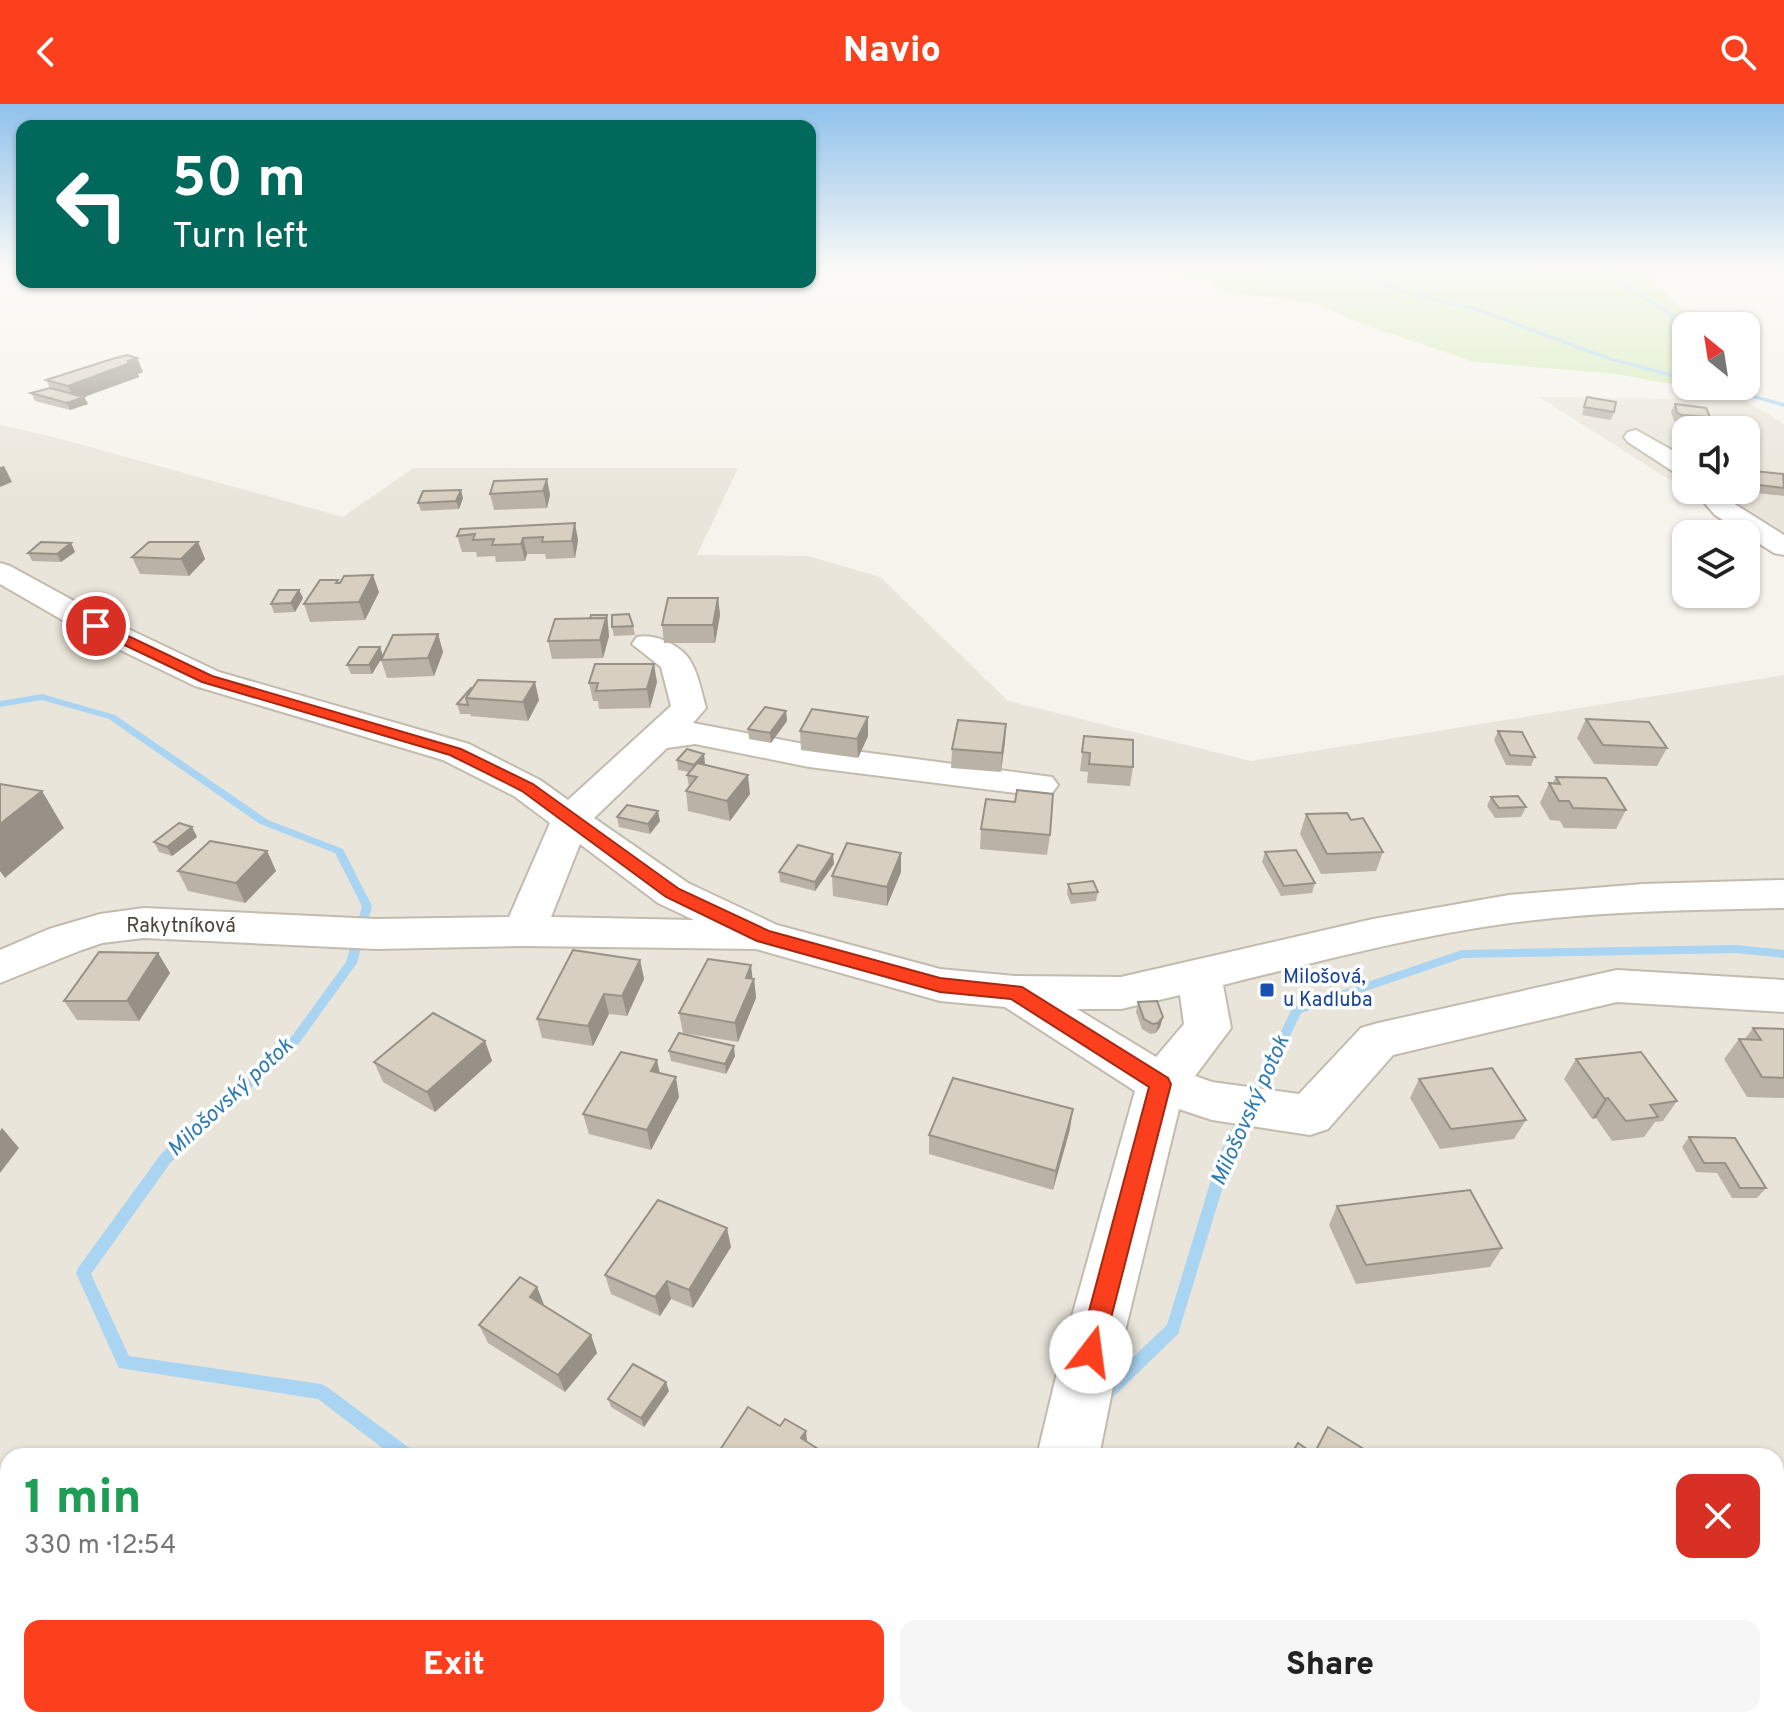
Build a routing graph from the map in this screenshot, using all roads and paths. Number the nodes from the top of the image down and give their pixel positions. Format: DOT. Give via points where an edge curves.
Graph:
graph roads {
  1 [pos="1636,437"];
  2 [pos="1672,460"];
  3 [pos="1719,504"];
  4 [pos="1784,547"];
  5 [pos="0,572"];
  6 [pos="648,644"];
  7 [pos="657,739"];
  8 [pos="1039,785"];
  9 [pos="571,818"];
  10 [pos="1784,894"];
  11 [pos="524,931"];
  12 [pos="763,936"];
  13 [pos="0,967"];
  14 [pos="1199,976"];
  15 [pos="1015,992"];
  16 [pos="1784,996"];
  17 [pos="1161,1084"];
  18 [pos="1070,1448"];
  1 -- 2 [label="street"];
  3 -- 4 [label="street"];
  5 -- 9 [label="street" via="207,679 456,752 527,788"];
  6 -- 7 [label="street" via="676,663 689,708"];
  7 -- 8 [label="street" via="695,733 809,756"];
  7 -- 9 [label="street"];
  9 -- 11 [label="street"];
  9 -- 12 [label="street" via="673,893"];
  10 -- 14 [label="street" via="1509,909 1373,934"];
  11 -- 12 [label="street, Rakytníková"];
  11 -- 13 [label="street, Rakytníková" via="376,934 144,923 100,929"];
  12 -- 15 [label="street" via="940,985"];
  14 -- 15 [label="street" via="1121,993"];
  14 -- 17 [label="street" via="1208,1028"];
  15 -- 17 [label="street"];
  16 -- 17 [label="street" via="1617,986 1378,1041 1310,1115 1212,1101"];
  17 -- 18 [label="street"];
}
